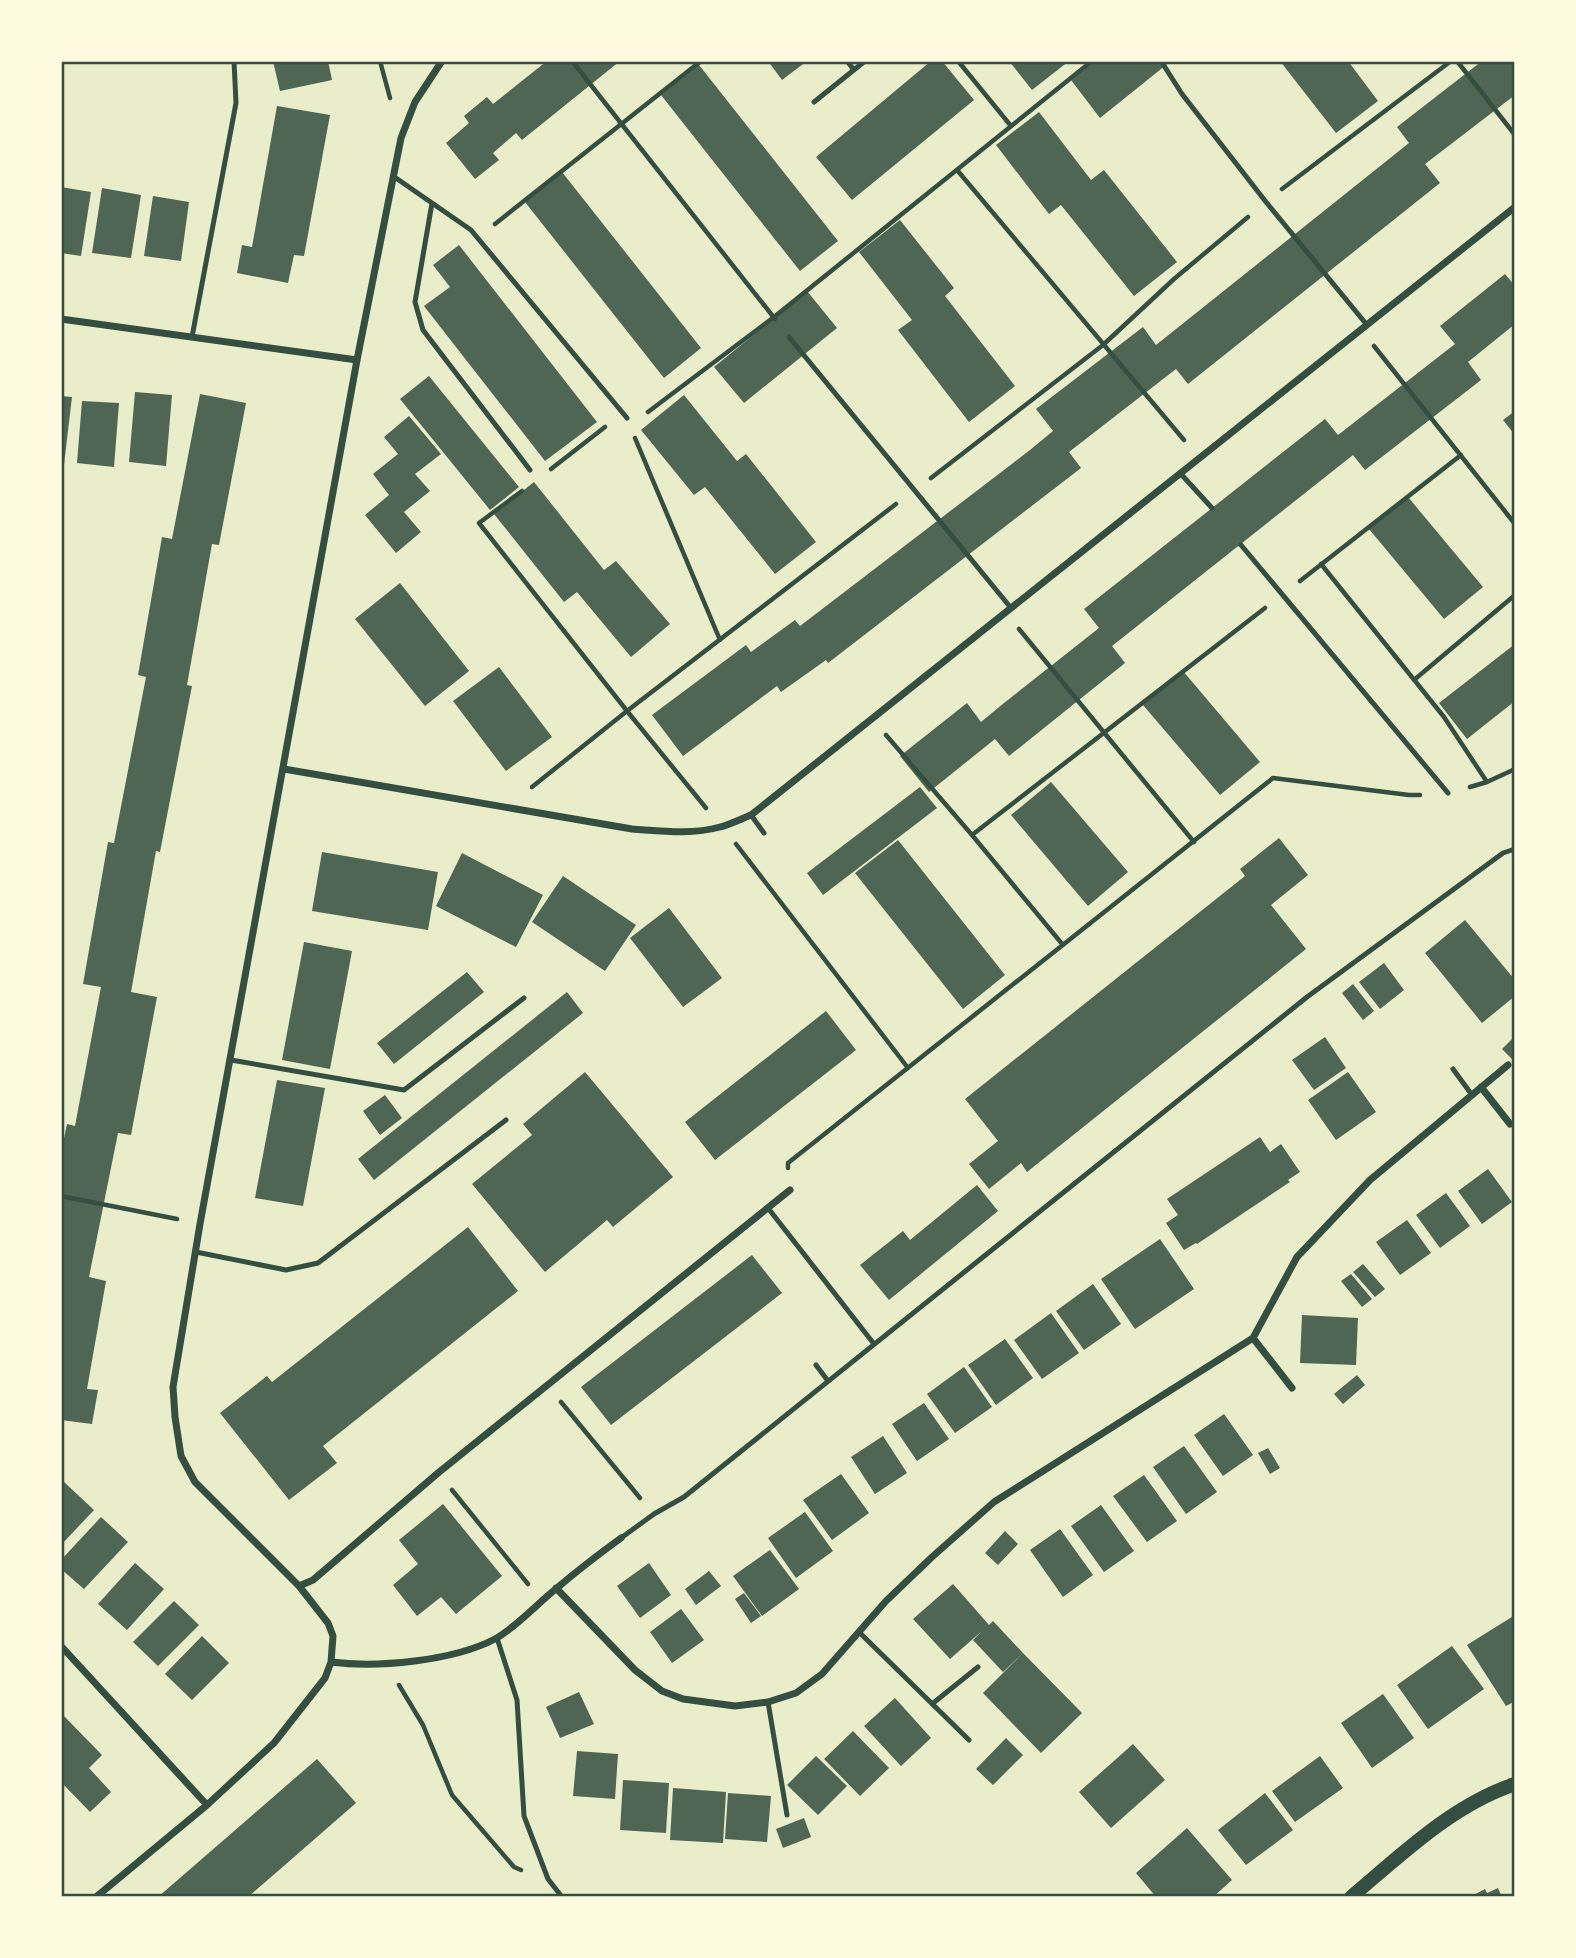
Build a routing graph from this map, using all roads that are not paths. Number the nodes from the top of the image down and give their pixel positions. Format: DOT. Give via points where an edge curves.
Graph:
graph roads {
  1 [pos="234,61"];
  2 [pos="442,61"];
  3 [pos="847,61"];
  4 [pos="865,61"];
  5 [pos="1161,61"];
  6 [pos="854,70"];
  7 [pos="814,102"];
  8 [pos="393,176"];
  9 [pos="432,203"];
  10 [pos="1515,207"];
  11 [pos="61,319"];
  12 [pos="1364,327"];
  13 [pos="192,337"];
  14 [pos="789,337"];
  15 [pos="357,360"];
  16 [pos="625,416"];
  17 [pos="530,470"];
  18 [pos="1181,473"];
  19 [pos="1212,508"];
  20 [pos="1241,545"];
  21 [pos="1008,610"];
  22 [pos="284,769"];
  23 [pos="1448,793"];
  24 [pos="751,815"];
  25 [pos="764,833"];
  26 [pos="1515,849"];
  27 [pos="524,998"];
  28 [pos="231,1060"];
  29 [pos="1508,1065"];
  30 [pos="1453,1069"];
  31 [pos="1481,1087"];
  32 [pos="1472,1095"];
  33 [pos="506,1120"];
  34 [pos="1510,1124"];
  35 [pos="790,1190"];
  36 [pos="768,1208"];
  37 [pos="196,1252"];
  38 [pos="1252,1338"];
  39 [pos="874,1344"];
  40 [pos="817,1365"];
  41 [pos="828,1381"];
  42 [pos="1292,1388"];
  43 [pos="621,1538"];
  44 [pos="299,1586"];
  45 [pos="556,1588"];
  46 [pos="859,1632"];
  47 [pos="497,1638"];
  48 [pos="61,1646"];
  49 [pos="331,1662"];
  50 [pos="978,1667"];
  51 [pos="768,1702"];
  52 [pos="932,1704"];
  53 [pos="968,1740"];
  54 [pos="1515,1784"];
  55 [pos="208,1805"];
  56 [pos="787,1815"];
  57 [pos="96,1897"];
  58 [pos="562,1897"];
  59 [pos="1351,1897"];
  1 -- 13 [label="lane" via="236,103"];
  2 -- 8 [label="street" via="415,102"];
  3 -- 6 [label="lane"];
  4 -- 6 [label="lane"];
  5 -- 12 [label="lane"];
  6 -- 7 [label="lane"];
  8 -- 9 [label="lane"];
  8 -- 15 [label="street"];
  9 -- 16 [label="lane" via="471,230"];
  9 -- 17 [label="lane" via="415,302 423,330"];
  10 -- 12 [label="street"];
  11 -- 13 [label="street"];
  12 -- 18 [label="street"];
  13 -- 15 [label="street"];
  14 -- 21 [label="lane"];
  15 -- 22 [label="street"];
  18 -- 19 [label="lane"];
  18 -- 21 [label="street"];
  20 -- 23 [label="lane"];
  21 -- 24 [label="street"];
  22 -- 24 [label="street" via="632,829 701,831"];
  22 -- 28 [label="street"];
  24 -- 25 [label="lane"];
  26 -- 39 [label="lane" via="1503,853 1307,997"];
  27 -- 28 [label="lane" via="404,1090"];
  28 -- 37 [label="street"];
  29 -- 31 [label="street"];
  30 -- 32 [label="lane"];
  31 -- 32 [label="street"];
  31 -- 34 [label="street"];
  32 -- 38 [label="street" via="1370,1180 1297,1257"];
  33 -- 37 [label="lane" via="318,1263 286,1270"];
  35 -- 36 [label="street"];
  36 -- 39 [label="lane"];
  36 -- 44 [label="street" via="438,1473 313,1580"];
  37 -- 44 [label="street" via="173,1387 181,1456 195,1482"];
  38 -- 42 [label="street"];
  38 -- 46 [label="street" via="994,1502 886,1601"];
  39 -- 41 [label="lane"];
  40 -- 41 [label="lane"];
  41 -- 43 [label="lane" via="684,1497"];
  43 -- 45 [label="street"];
  44 -- 49 [label="street" via="328,1623 333,1636"];
  45 -- 47 [label="street"];
  45 -- 51 [label="street" via="635,1670 662,1691 683,1699 735,1706"];
  46 -- 51 [label="street" via="822,1674 796,1693"];
  46 -- 52 [label="lane"];
  47 -- 49 [label="street" via="464,1652 386,1663"];
  47 -- 58 [label="lane" via="517,1700 524,1816 548,1879"];
  48 -- 55 [label="street"];
  49 -- 55 [label="street" via="325,1678 274,1743"];
  50 -- 52 [label="lane"];
  51 -- 56 [label="lane"];
  52 -- 53 [label="lane"];
  54 -- 59 [label="main road" via="1459,1811"];
  55 -- 57 [label="street"];
}
